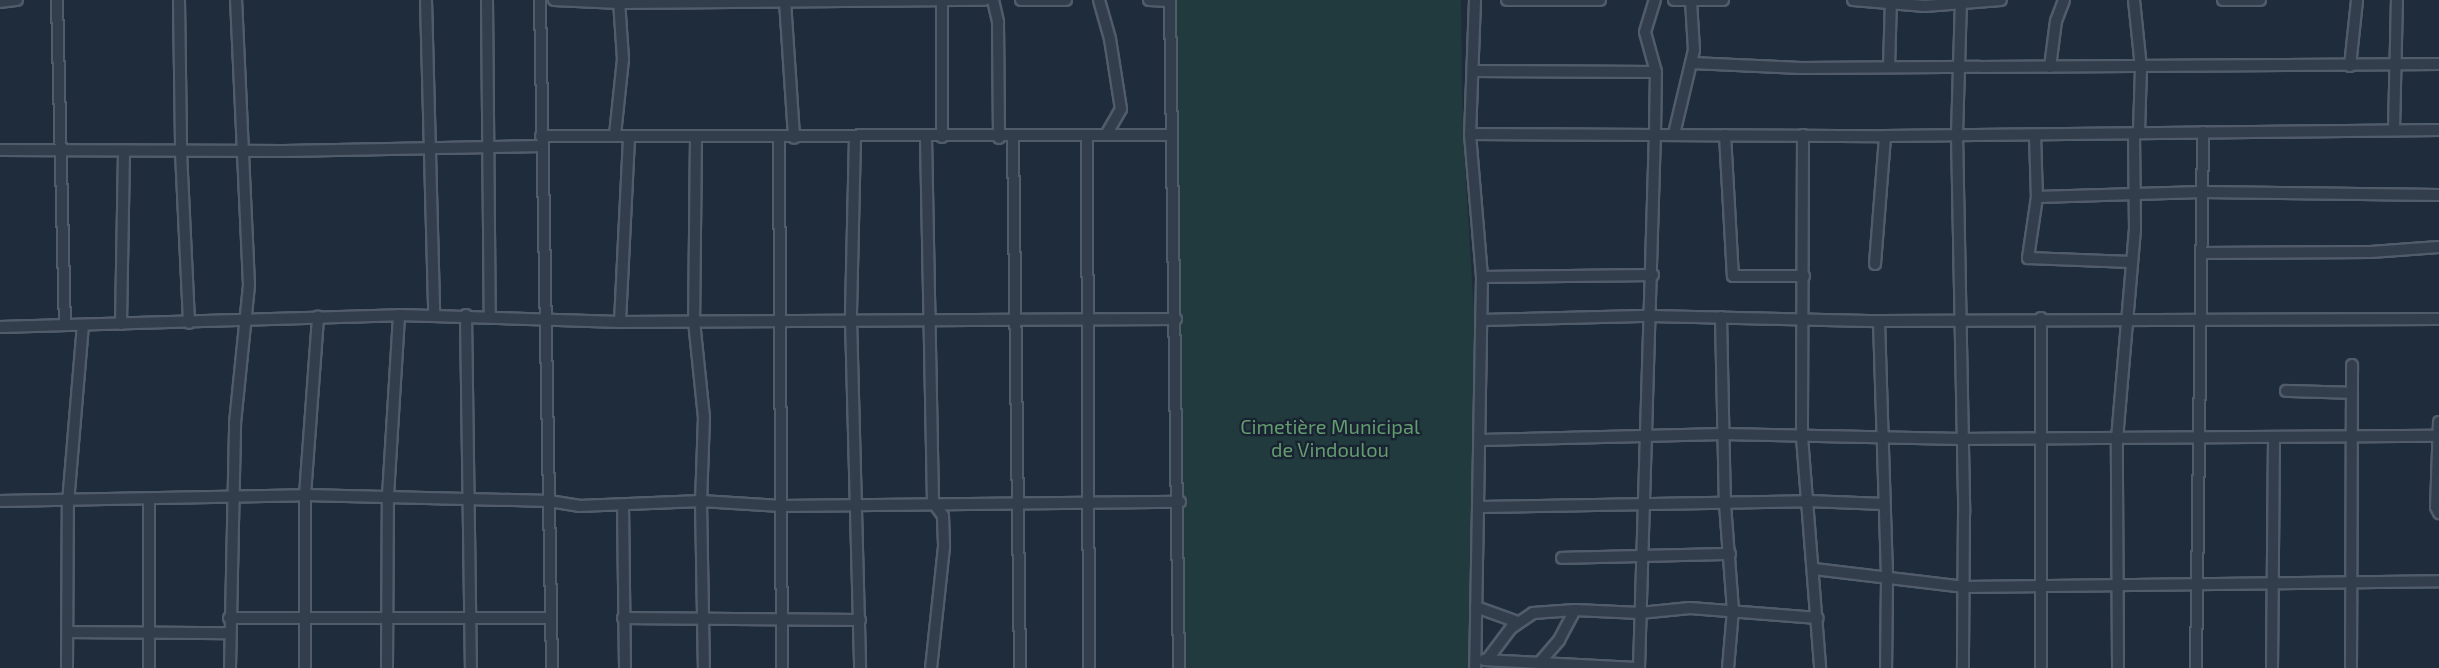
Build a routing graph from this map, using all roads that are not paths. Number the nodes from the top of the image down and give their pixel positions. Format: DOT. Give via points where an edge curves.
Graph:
graph roads {
  1 [pos="17,0"];
  2 [pos="57,0"];
  3 [pos="179,0"];
  4 [pos="236,0"];
  5 [pos="426,0"];
  6 [pos="487,0"];
  7 [pos="540,0"];
  8 [pos="554,0"];
  9 [pos="920,0"];
  10 [pos="986,0"];
  11 [pos="993,0"];
  12 [pos="1021,0"];
  13 [pos="1031,0"];
  14 [pos="1066,0"];
  15 [pos="1099,0"];
  16 [pos="1149,0"];
  17 [pos="1170,0"];
  18 [pos="1475,0"];
  19 [pos="1507,0"];
  20 [pos="1523,0"];
  21 [pos="1582,0"];
  22 [pos="1600,0"];
  23 [pos="1655,0"];
  24 [pos="1674,0"];
  25 [pos="1723,0"];
  26 [pos="1853,0"];
  27 [pos="2001,0"];
  28 [pos="2064,0"];
  29 [pos="2134,0"];
  30 [pos="2223,0"];
  31 [pos="2260,0"];
  32 [pos="2356,0"];
  33 [pos="2397,0"];
  34 [pos="726,1"];
  35 [pos="790,1"];
  36 [pos="942,1"];
  37 [pos="969,1"];
  38 [pos="1691,1"];
  39 [pos="0,2"];
  40 [pos="619,2"];
  41 [pos="666,2"];
  42 [pos="1891,2"];
  43 [pos="1961,2"];
  44 [pos="1692,63"];
  45 [pos="2439,64"];
  46 [pos="2394,65"];
  47 [pos="2350,66"];
  48 [pos="1889,67"];
  49 [pos="2050,67"];
  50 [pos="1958,68"];
  51 [pos="2141,68"];
  52 [pos="1475,71"];
  53 [pos="1656,72"];
  54 [pos="2394,130"];
  55 [pos="2439,130"];
  56 [pos="2204,132"];
  57 [pos="1470,134"];
  58 [pos="1656,134"];
  59 [pos="1674,134"];
  60 [pos="1957,134"];
  61 [pos="2137,134"];
  62 [pos="615,135"];
  63 [pos="1087,135"];
  64 [pos="1106,135"];
  65 [pos="1169,135"];
  66 [pos="1725,135"];
  67 [pos="1803,135"];
  68 [pos="2035,135"];
  69 [pos="629,136"];
  70 [pos="1885,136"];
  71 [pos="696,137"];
  72 [pos="778,137"];
  73 [pos="855,137"];
  74 [pos="926,137"];
  75 [pos="942,137"];
  76 [pos="794,138"];
  77 [pos="999,138"];
  78 [pos="1013,138"];
  79 [pos="542,141"];
  80 [pos="490,147"];
  81 [pos="432,148"];
  82 [pos="0,150"];
  83 [pos="242,151"];
  84 [pos="58,152"];
  85 [pos="124,152"];
  86 [pos="181,152"];
  87 [pos="2202,192"];
  88 [pos="2136,194"];
  89 [pos="2439,195"];
  90 [pos="2037,197"];
  91 [pos="2439,247"];
  92 [pos="2201,253"];
  93 [pos="2131,262"];
  94 [pos="1875,264"];
  95 [pos="1653,275"];
  96 [pos="1804,276"];
  97 [pos="1482,278"];
  98 [pos="399,315"];
  99 [pos="434,315"];
  100 [pos="466,315"];
  101 [pos="318,316"];
  102 [pos="490,316"];
  103 [pos="1651,316"];
  104 [pos="1721,317"];
  105 [pos="543,318"];
  106 [pos="1804,318"];
  107 [pos="2041,318"];
  108 [pos="2199,318"];
  109 [pos="851,319"];
  110 [pos="929,319"];
  111 [pos="1176,319"];
  112 [pos="1960,319"];
  113 [pos="2439,319"];
  114 [pos="246,320"];
  115 [pos="1086,320"];
  116 [pos="1482,320"];
  117 [pos="2128,320"];
  118 [pos="694,321"];
  119 [pos="782,321"];
  120 [pos="1014,321"];
  121 [pos="1879,321"];
  122 [pos="620,322"];
  123 [pos="189,323"];
  124 [pos="65,324"];
  125 [pos="122,324"];
  126 [pos="83,326"];
  127 [pos="0,327"];
  128 [pos="2352,365"];
  129 [pos="2286,392"];
  130 [pos="2352,393"];
  131 [pos="2439,422"];
  132 [pos="1723,434"];
  133 [pos="1647,436"];
  134 [pos="2439,436"];
  135 [pos="1802,437"];
  136 [pos="1881,438"];
  137 [pos="2197,438"];
  138 [pos="2274,438"];
  139 [pos="1962,439"];
  140 [pos="2040,439"];
  141 [pos="2117,439"];
  142 [pos="2352,439"];
  143 [pos="1482,440"];
  144 [pos="305,495"];
  145 [pos="387,496"];
  146 [pos="469,498"];
  147 [pos="149,499"];
  148 [pos="235,500"];
  149 [pos="0,501"];
  150 [pos="549,501"];
  151 [pos="701,501"];
  152 [pos="1808,501"];
  153 [pos="933,502"];
  154 [pos="1180,502"];
  155 [pos="68,503"];
  156 [pos="1017,503"];
  157 [pos="856,504"];
  158 [pos="1089,504"];
  159 [pos="1725,504"];
  160 [pos="1884,504"];
  161 [pos="623,505"];
  162 [pos="781,506"];
  163 [pos="1645,506"];
  164 [pos="1480,507"];
  165 [pos="2439,513"];
  166 [pos="1730,554"];
  167 [pos="1562,558"];
  168 [pos="1642,558"];
  169 [pos="1814,569"];
  170 [pos="1887,579"];
  171 [pos="2351,581"];
  172 [pos="2439,581"];
  173 [pos="2274,582"];
  174 [pos="2196,583"];
  175 [pos="2118,584"];
  176 [pos="2040,585"];
  177 [pos="1965,587"];
  178 [pos="1476,607"];
  179 [pos="1575,609"];
  180 [pos="1733,610"];
  181 [pos="1640,613"];
  182 [pos="387,617"];
  183 [pos="229,618"];
  184 [pos="304,618"];
  185 [pos="551,618"];
  186 [pos="623,618"];
  187 [pos="783,618"];
  188 [pos="1818,618"];
  189 [pos="473,619"];
  190 [pos="702,619"];
  191 [pos="860,620"];
  192 [pos="1518,622"];
  193 [pos="68,632"];
  194 [pos="149,633"];
  195 [pos="229,633"];
  196 [pos="1487,660"];
  197 [pos="1541,661"];
  198 [pos="1475,664"];
  199 [pos="67,668"];
  200 [pos="149,668"];
  201 [pos="230,668"];
  202 [pos="305,668"];
  203 [pos="387,668"];
  204 [pos="471,668"];
  205 [pos="552,668"];
  206 [pos="625,668"];
  207 [pos="704,668"];
  208 [pos="782,668"];
  209 [pos="860,668"];
  210 [pos="931,668"];
  211 [pos="1020,668"];
  212 [pos="1089,668"];
  213 [pos="1179,668"];
  214 [pos="1638,668"];
  215 [pos="1728,668"];
  216 [pos="1820,668"];
  217 [pos="1886,668"];
  218 [pos="1963,668"];
  219 [pos="2041,668"];
  220 [pos="2118,668"];
  221 [pos="2196,668"];
  222 [pos="2272,668"];
  223 [pos="2351,668"];
  1 -- 39 [label="street"];
  2 -- 84 [label="street"];
  3 -- 86 [label="street"];
  4 -- 83 [label="street"];
  5 -- 81 [label="street"];
  6 -- 80 [label="street"];
  7 -- 79 [label="street"];
  8 -- 40 [label="street"];
  9 -- 35 [label="street"];
  9 -- 36 [label="street"];
  10 -- 37 [label="street"];
  11 -- 77 [label="street" via="998,22"];
  12 -- 13 [label="street"];
  13 -- 14 [label="street"];
  15 -- 64 [label="street" via="1110,39 1121,109"];
  16 -- 17 [label="street"];
  17 -- 65 [label="street"];
  18 -- 52 [label="street"];
  19 -- 20 [label="street"];
  20 -- 21 [label="street"];
  21 -- 22 [label="street"];
  23 -- 53 [label="street" via="1645,32"];
  24 -- 38 [label="street"];
  25 -- 38 [label="street"];
  26 -- 42 [label="street"];
  27 -- 43 [label="street"];
  28 -- 49 [label="street" via="2056,21"];
  29 -- 51 [label="street"];
  30 -- 31 [label="street"];
  32 -- 47 [label="street"];
  33 -- 46 [label="street"];
  34 -- 35 [label="street"];
  34 -- 41 [label="street"];
  35 -- 76 [label="street"];
  36 -- 37 [label="street"];
  36 -- 75 [label="street"];
  38 -- 44 [label="street"];
  40 -- 41 [label="street"];
  40 -- 62 [label="street" via="623,60"];
  42 -- 43 [label="street"];
  42 -- 48 [label="street"];
  43 -- 50 [label="street"];
  44 -- 48 [label="street" via="1735,67"];
  44 -- 59 [label="street"];
  45 -- 46 [label="street"];
  46 -- 47 [label="street"];
  46 -- 54 [label="street"];
  47 -- 51 [label="street"];
  48 -- 50 [label="street"];
  49 -- 50 [label="street"];
  49 -- 51 [label="street"];
  50 -- 60 [label="street"];
  51 -- 61 [label="street"];
  52 -- 53 [label="street"];
  52 -- 57 [label="street"];
  53 -- 58 [label="street"];
  54 -- 55 [label="street"];
  54 -- 56 [label="street"];
  56 -- 61 [label="street"];
  56 -- 87 [label="street"];
  57 -- 58 [label="street"];
  57 -- 97 [label="street"];
  58 -- 59 [label="street"];
  58 -- 95 [label="street"];
  59 -- 66 [label="street"];
  60 -- 68 [label="street"];
  60 -- 70 [label="street"];
  60 -- 112 [label="street"];
  61 -- 68 [label="street"];
  61 -- 88 [label="street"];
  62 -- 69 [label="street"];
  62 -- 79 [label="street"];
  63 -- 64 [label="street"];
  63 -- 78 [label="street"];
  63 -- 115 [label="street"];
  64 -- 65 [label="street"];
  65 -- 111 [label="street"];
  66 -- 67 [label="street"];
  66 -- 96 [label="street" via="1733,276"];
  67 -- 70 [label="street"];
  67 -- 96 [label="street"];
  68 -- 90 [label="street"];
  69 -- 71 [label="street"];
  69 -- 122 [label="street"];
  70 -- 94 [label="street"];
  71 -- 72 [label="street"];
  71 -- 118 [label="street"];
  72 -- 76 [label="street"];
  72 -- 119 [label="street"];
  73 -- 74 [label="street"];
  73 -- 76 [label="street"];
  73 -- 109 [label="street"];
  74 -- 75 [label="street"];
  74 -- 110 [label="street"];
  75 -- 77 [label="street"];
  77 -- 78 [label="street"];
  78 -- 120 [label="street"];
  79 -- 80 [label="street"];
  79 -- 105 [label="street"];
  80 -- 81 [label="street"];
  80 -- 102 [label="street"];
  81 -- 83 [label="street"];
  81 -- 99 [label="street"];
  82 -- 84 [label="street"];
  83 -- 86 [label="street"];
  83 -- 114 [label="street" via="249,285"];
  84 -- 85 [label="street"];
  84 -- 124 [label="street"];
  85 -- 86 [label="street"];
  85 -- 125 [label="street"];
  86 -- 123 [label="street"];
  87 -- 88 [label="street"];
  87 -- 89 [label="street"];
  87 -- 92 [label="street"];
  88 -- 90 [label="street"];
  88 -- 93 [label="street"];
  90 -- 93 [label="street" via="2028,258"];
  91 -- 92 [label="street" via="2371,252"];
  92 -- 108 [label="street"];
  93 -- 117 [label="street"];
  95 -- 97 [label="street"];
  95 -- 103 [label="street"];
  96 -- 106 [label="street"];
  97 -- 116 [label="street"];
  98 -- 99 [label="street"];
  98 -- 101 [label="street"];
  98 -- 145 [label="street"];
  99 -- 100 [label="street"];
  100 -- 102 [label="street"];
  100 -- 146 [label="street"];
  101 -- 114 [label="street"];
  101 -- 144 [label="street"];
  102 -- 105 [label="street"];
  103 -- 104 [label="street"];
  103 -- 116 [label="street"];
  103 -- 133 [label="street"];
  104 -- 106 [label="street"];
  104 -- 132 [label="street"];
  105 -- 122 [label="street"];
  105 -- 150 [label="street"];
  106 -- 121 [label="street"];
  106 -- 135 [label="street"];
  107 -- 112 [label="street"];
  107 -- 117 [label="street"];
  107 -- 140 [label="street"];
  108 -- 113 [label="street"];
  108 -- 117 [label="street"];
  108 -- 137 [label="street"];
  109 -- 110 [label="street"];
  109 -- 119 [label="street"];
  109 -- 157 [label="street"];
  110 -- 120 [label="street"];
  110 -- 153 [label="street"];
  111 -- 115 [label="street"];
  111 -- 154 [label="street"];
  112 -- 121 [label="street"];
  112 -- 139 [label="street"];
  114 -- 123 [label="street"];
  114 -- 148 [label="street" via="236,423"];
  115 -- 120 [label="street"];
  115 -- 158 [label="street"];
  116 -- 143 [label="street"];
  117 -- 141 [label="street"];
  118 -- 119 [label="street"];
  118 -- 122 [label="street"];
  118 -- 151 [label="street" via="704,417"];
  119 -- 162 [label="street"];
  120 -- 156 [label="street"];
  121 -- 136 [label="street"];
  123 -- 125 [label="street"];
  124 -- 126 [label="street"];
  124 -- 127 [label="street"];
  125 -- 126 [label="street"];
  126 -- 155 [label="street"];
  128 -- 130 [label="street"];
  129 -- 130 [label="street"];
  130 -- 142 [label="street"];
  131 -- 134 [label="street"];
  132 -- 133 [label="street"];
  132 -- 135 [label="street"];
  132 -- 159 [label="street"];
  133 -- 143 [label="street"];
  133 -- 163 [label="street"];
  134 -- 142 [label="street"];
  134 -- 165 [label="street"];
  135 -- 136 [label="street"];
  135 -- 152 [label="street"];
  136 -- 139 [label="street"];
  136 -- 160 [label="street"];
  137 -- 138 [label="street"];
  137 -- 141 [label="street"];
  137 -- 174 [label="street"];
  138 -- 142 [label="street"];
  138 -- 173 [label="street"];
  139 -- 140 [label="street"];
  139 -- 177 [label="street"];
  140 -- 141 [label="street"];
  140 -- 176 [label="street"];
  141 -- 175 [label="street"];
  142 -- 171 [label="street"];
  143 -- 164 [label="street"];
  144 -- 145 [label="street"];
  144 -- 148 [label="street"];
  144 -- 184 [label="street"];
  145 -- 146 [label="street"];
  145 -- 182 [label="street"];
  146 -- 150 [label="street"];
  146 -- 189 [label="street"];
  147 -- 148 [label="street"];
  147 -- 155 [label="street"];
  147 -- 194 [label="street"];
  148 -- 183 [label="street"];
  149 -- 155 [label="street"];
  150 -- 161 [label="street" via="579,506"];
  150 -- 185 [label="street"];
  151 -- 161 [label="street"];
  151 -- 162 [label="street"];
  151 -- 190 [label="street"];
  152 -- 159 [label="street"];
  152 -- 160 [label="street"];
  152 -- 169 [label="street"];
  153 -- 156 [label="street"];
  153 -- 157 [label="street"];
  153 -- 210 [label="street" via="943,516 944,547"];
  154 -- 158 [label="street"];
  154 -- 213 [label="street"];
  155 -- 193 [label="street"];
  156 -- 158 [label="street"];
  156 -- 211 [label="street"];
  157 -- 162 [label="street"];
  157 -- 191 [label="street"];
  158 -- 212 [label="street"];
  159 -- 163 [label="street"];
  159 -- 166 [label="street"];
  160 -- 170 [label="street"];
  161 -- 186 [label="street"];
  162 -- 187 [label="street"];
  163 -- 164 [label="street"];
  163 -- 168 [label="street"];
  164 -- 178 [label="street"];
  166 -- 168 [label="street"];
  166 -- 180 [label="street"];
  167 -- 168 [label="street"];
  168 -- 181 [label="street"];
  169 -- 170 [label="street"];
  169 -- 188 [label="street"];
  170 -- 177 [label="street"];
  170 -- 217 [label="street"];
  171 -- 172 [label="street"];
  171 -- 173 [label="street"];
  171 -- 223 [label="street"];
  173 -- 174 [label="street"];
  173 -- 222 [label="street"];
  174 -- 175 [label="street"];
  174 -- 221 [label="street"];
  175 -- 176 [label="street"];
  175 -- 220 [label="street"];
  176 -- 177 [label="street"];
  176 -- 219 [label="street"];
  177 -- 218 [label="street"];
  178 -- 192 [label="street"];
  178 -- 198 [label="street"];
  179 -- 181 [label="street"];
  179 -- 192 [label="street" via="1533,614"];
  179 -- 197 [label="street" via="1559,640"];
  180 -- 181 [label="street" via="1690,608"];
  180 -- 188 [label="street"];
  180 -- 215 [label="street"];
  181 -- 214 [label="street"];
  182 -- 184 [label="street"];
  182 -- 189 [label="street"];
  182 -- 203 [label="street"];
  183 -- 184 [label="street"];
  183 -- 195 [label="street"];
  184 -- 202 [label="street"];
  185 -- 189 [label="street"];
  185 -- 205 [label="street"];
  186 -- 190 [label="street"];
  186 -- 206 [label="street"];
  187 -- 190 [label="street"];
  187 -- 191 [label="street"];
  187 -- 208 [label="street"];
  188 -- 216 [label="street"];
  189 -- 204 [label="street"];
  190 -- 207 [label="street"];
  191 -- 209 [label="street"];
  192 -- 196 [label="street"];
  193 -- 194 [label="street"];
  193 -- 199 [label="street"];
  194 -- 195 [label="street"];
  194 -- 200 [label="street"];
  195 -- 201 [label="street"];
  196 -- 197 [label="street"];
  196 -- 198 [label="street"];
  197 -- 214 [label="street"];
}
